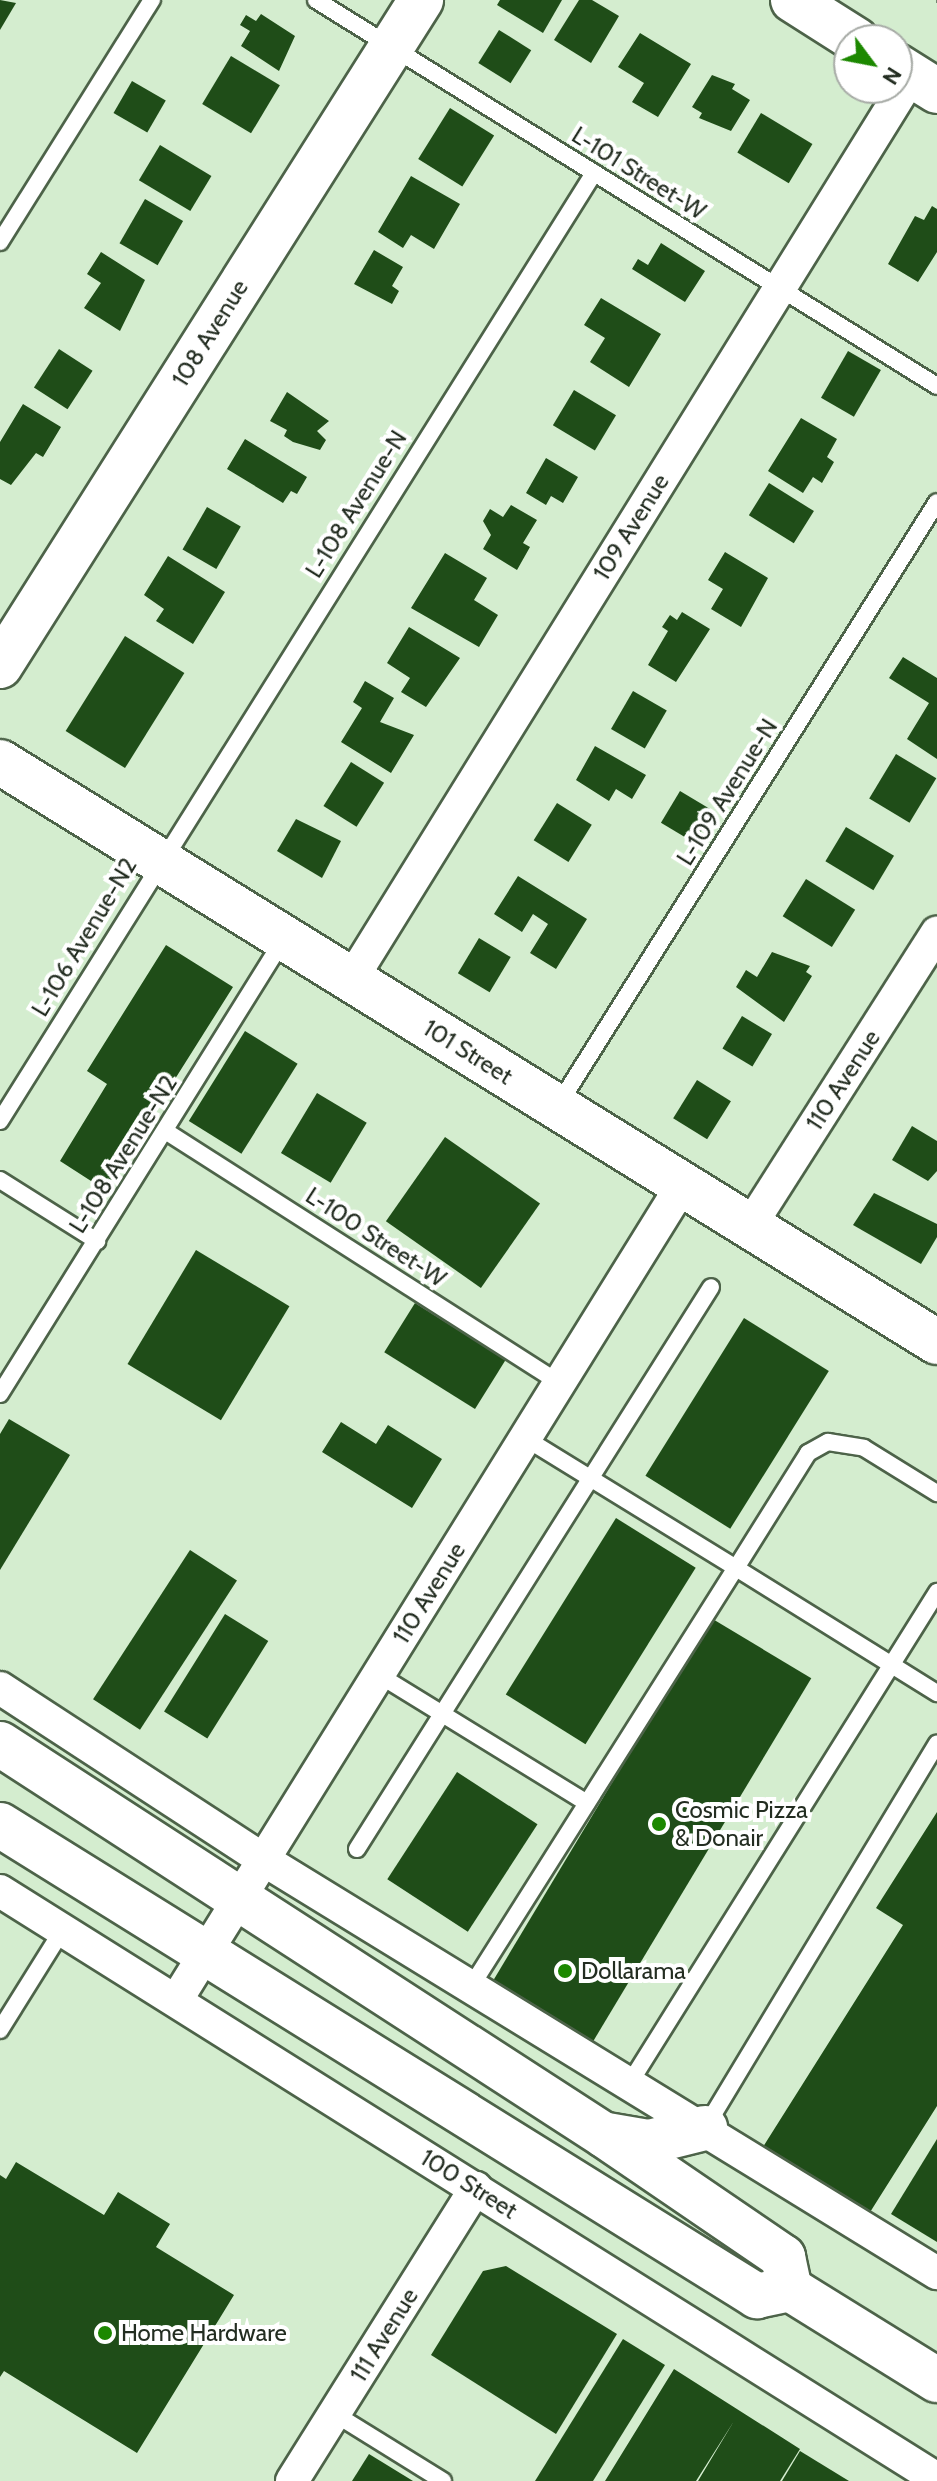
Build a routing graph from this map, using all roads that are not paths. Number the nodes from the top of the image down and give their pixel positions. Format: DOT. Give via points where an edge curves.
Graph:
graph roads {
  1 [pos="152,0"];
  2 [pos="316,0"];
  3 [pos="421,0"];
  4 [pos="793,0"];
  5 [pos="833,25"];
  6 [pos="391,47"];
  7 [pos="915,77"];
  8 [pos="594,173"];
  9 [pos="0,242"];
  10 [pos="779,288"];
  11 [pos="937,386"];
  12 [pos="937,502"];
  13 [pos="0,666"];
  14 [pos="0,762"];
  15 [pos="159,861"];
  16 [pos="937,933"];
  17 [pos="284,938"];
  18 [pos="351,980"];
  19 [pos="557,1107"];
  20 [pos="0,1121"];
  21 [pos="167,1132"];
  22 [pos="0,1180"];
  23 [pos="681,1187"];
  24 [pos="750,1226"];
  25 [pos="97,1241"];
  26 [pos="711,1287"];
  27 [pos="937,1341"];
  28 [pos="560,1383"];
  29 [pos="0,1394"];
  30 [pos="525,1438"];
  31 [pos="589,1477"];
  32 [pos="937,1493"];
  33 [pos="736,1568"];
  34 [pos="937,1592"];
  35 [pos="892,1665"];
  36 [pos="379,1675"];
  37 [pos="0,1688"];
  38 [pos="937,1693"];
  39 [pos="441,1713"];
  40 [pos="937,1743"];
  41 [pos="0,1744"];
  42 [pos="587,1803"];
  43 [pos="0,1825"];
  44 [pos="357,1849"];
  45 [pos="264,1860"];
  46 [pos="0,1891"];
  47 [pos="239,1900"];
  48 [pos="63,1929"];
  49 [pos="205,1954"];
  50 [pos="472,1985"];
  51 [pos="177,1999"];
  52 [pos="0,2030"];
  53 [pos="631,2081"];
  54 [pos="705,2128"];
  55 [pos="604,2135"];
  56 [pos="476,2188"];
  57 [pos="937,2273"];
  58 [pos="790,2289"];
  59 [pos="937,2380"];
  60 [pos="335,2414"];
  61 [pos="937,2479"];
  62 [pos="292,2481"];
  63 [pos="443,2481"];
  1 -- 9 [label="lane"];
  2 -- 6 [label="lane, L-101 Street-W"];
  3 -- 6 [label="main road, 108 Avenue"];
  4 -- 5 [label="main road"];
  6 -- 8 [label="lane, L-101 Street-W"];
  6 -- 13 [label="main road, 108 Avenue"];
  7 -- 10 [label="street, 109 Avenue"];
  8 -- 10 [label="lane, L-101 Street-W"];
  8 -- 15 [label="lane, L-108 Avenue-N"];
  10 -- 11 [label="lane, L-101 Street-W"];
  10 -- 18 [label="street, 109 Avenue"];
  12 -- 19 [label="lane, L-109 Avenue-N"];
  14 -- 15 [label="main road, 101 Street"];
  15 -- 17 [label="main road, 101 Street"];
  15 -- 20 [label="lane, L-106 Avenue-N2"];
  16 -- 24 [label="street, 110 Avenue"];
  17 -- 18 [label="main road, 101 Street"];
  17 -- 21 [label="lane, L-108 Avenue-N2"];
  18 -- 19 [label="main road, 101 Street"];
  19 -- 23 [label="main road, 101 Street"];
  21 -- 25 [label="lane, L-108 Avenue-N2"];
  21 -- 28 [label="lane, L-100 Street-W"];
  22 -- 25 [label="lane"];
  23 -- 24 [label="main road, 101 Street"];
  23 -- 28 [label="street, 110 Avenue"];
  24 -- 27 [label="main road, 101 Street"];
  25 -- 29 [label="lane, L-108 Avenue-N2"];
  26 -- 31 [label="lane"];
  28 -- 30 [label="street, 110 Avenue"];
  30 -- 31 [label="lane"];
  30 -- 36 [label="street, 110 Avenue"];
  31 -- 33 [label="lane"];
  31 -- 39 [label="lane"];
  32 -- 33 [label="lane" via="864,1448 828,1442 808,1453"];
  33 -- 35 [label="lane"];
  33 -- 42 [label="lane"];
  34 -- 35 [label="lane"];
  35 -- 38 [label="lane"];
  35 -- 53 [label="lane"];
  36 -- 39 [label="lane"];
  36 -- 45 [label="street, 110 Avenue"];
  37 -- 45 [label="street"];
  39 -- 42 [label="lane"];
  39 -- 44 [label="lane"];
  40 -- 54 [label="lane"];
  41 -- 47 [label="main road"];
  42 -- 50 [label="lane"];
  43 -- 49 [label="main road"];
  45 -- 47 [label="street, 110 Avenue"];
  45 -- 50 [label="street"];
  46 -- 48 [label="street, 100 Street"];
  47 -- 49 [label="street, 110 Avenue"];
  47 -- 55 [label="main road"];
  48 -- 51 [label="street, 100 Street"];
  48 -- 52 [label="lane"];
  49 -- 51 [label="street, 110 Avenue"];
  49 -- 58 [label="main road" via="757,2296"];
  50 -- 53 [label="street"];
  51 -- 56 [label="street, 100 Street"];
  53 -- 54 [label="street"];
  54 -- 55 [label="main road" via="649,2142"];
  54 -- 57 [label="street"];
  55 -- 58 [label="main road" via="783,2257"];
  56 -- 60 [label="street, 111 Avenue"];
  56 -- 61 [label="street, 100 Street"];
  58 -- 59 [label="main road"];
  60 -- 62 [label="street, 111 Avenue"];
  60 -- 63 [label="lane"];
}
